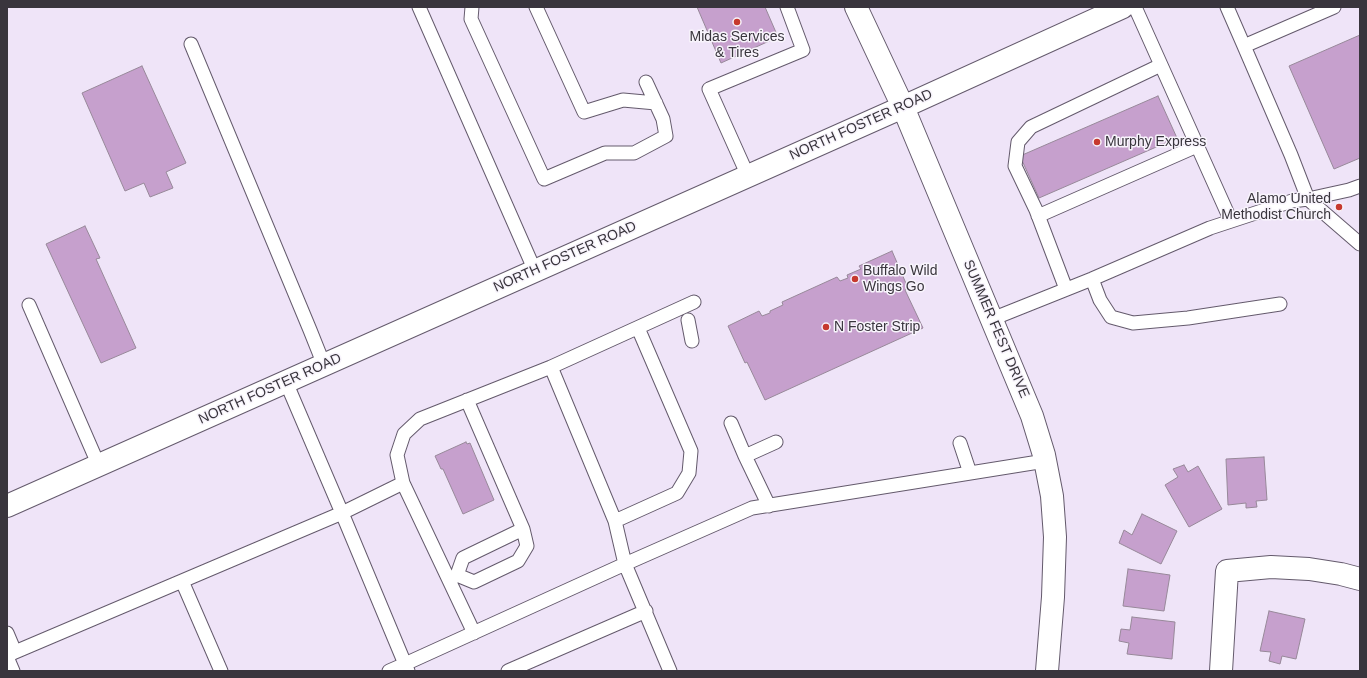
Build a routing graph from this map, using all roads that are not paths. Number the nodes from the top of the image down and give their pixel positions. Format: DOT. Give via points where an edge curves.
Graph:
graph roads {
  1 [pos="419,7"];
  2 [pos="472,7"];
  3 [pos="536,7"];
  4 [pos="787,7"];
  5 [pos="856,7"];
  6 [pos="1123,7"];
  7 [pos="1135,7"];
  8 [pos="1227,7"];
  9 [pos="1334,7"];
  10 [pos="191,44"];
  11 [pos="1244,46"];
  12 [pos="1161,65"];
  13 [pos="646,82"];
  14 [pos="656,103"];
  15 [pos="903,107"];
  16 [pos="1197,146"];
  17 [pos="748,176"];
  18 [pos="1360,186"];
  19 [pos="1308,199"];
  20 [pos="1038,216"];
  21 [pos="1231,221"];
  22 [pos="1360,244"];
  23 [pos="535,271"];
  24 [pos="1092,279"];
  25 [pos="1066,289"];
  26 [pos="694,302"];
  27 [pos="1280,304"];
  28 [pos="29,305"];
  29 [pos="992,319"];
  30 [pos="688,320"];
  31 [pos="638,328"];
  32 [pos="692,341"];
  33 [pos="324,365"];
  34 [pos="551,367"];
  35 [pos="286,382"];
  36 [pos="467,400"];
  37 [pos="731,423"];
  38 [pos="776,442"];
  39 [pos="960,443"];
  40 [pos="745,456"];
  41 [pos="1045,461"];
  42 [pos="99,466"];
  43 [pos="970,473"];
  44 [pos="403,483"];
  45 [pos="7,506"];
  46 [pos="769,506"];
  47 [pos="342,513"];
  48 [pos="615,521"];
  49 [pos="523,529"];
  50 [pos="625,564"];
  51 [pos="453,577"];
  52 [pos="1360,579"];
  53 [pos="182,581"];
  54 [pos="646,611"];
  55 [pos="7,633"];
  56 [pos="474,633"];
  57 [pos="10,655"];
  58 [pos="406,668"];
  59 [pos="13,671"];
  60 [pos="220,671"];
  61 [pos="389,671"];
  62 [pos="508,671"];
  63 [pos="670,671"];
  64 [pos="1047,671"];
  65 [pos="1221,671"];
  1 -- 23 [label="lane"];
  2 -- 14 [label="lane" via="471,19 544,179 605,153 634,153 666,136 663,119"];
  3 -- 14 [label="lane" via="584,112 623,100"];
  4 -- 17 [label="lane" via="803,50 709,89"];
  5 -- 15 [label="main road, SUMMER FEST DRIVE"];
  6 -- 15 [label="main road, NORTH FOSTER ROAD"];
  7 -- 12 [label="lane"];
  8 -- 11 [label="lane"];
  9 -- 11 [label="lane"];
  10 -- 33 [label="lane"];
  11 -- 19 [label="lane"];
  12 -- 16 [label="lane"];
  12 -- 20 [label="lane" via="1031,127 1018,142 1015,166"];
  13 -- 14 [label="lane"];
  15 -- 17 [label="main road, NORTH FOSTER ROAD"];
  15 -- 29 [label="main road, SUMMER FEST DRIVE"];
  16 -- 20 [label="lane"];
  16 -- 21 [label="lane"];
  17 -- 23 [label="main road, NORTH FOSTER ROAD"];
  18 -- 19 [label="lane"];
  19 -- 21 [label="lane" via="1292,201"];
  19 -- 22 [label="lane"];
  20 -- 25 [label="lane"];
  21 -- 24 [label="lane"];
  23 -- 33 [label="main road, NORTH FOSTER ROAD"];
  24 -- 25 [label="lane"];
  24 -- 27 [label="lane" via="1100,300 1111,317 1133,323 1188,318"];
  25 -- 29 [label="lane"];
  26 -- 31 [label="lane"];
  28 -- 42 [label="lane"];
  29 -- 41 [label="main road, SUMMER FEST DRIVE" via="1032,416"];
  30 -- 32 [label="lane"];
  31 -- 34 [label="lane"];
  31 -- 48 [label="lane" via="691,451 689,473 677,493"];
  33 -- 35 [label="main road, NORTH FOSTER ROAD"];
  34 -- 36 [label="lane"];
  34 -- 48 [label="lane"];
  35 -- 42 [label="main road, NORTH FOSTER ROAD"];
  35 -- 47 [label="lane"];
  36 -- 44 [label="lane" via="420,419 404,434 397,455"];
  36 -- 49 [label="lane"];
  37 -- 40 [label="lane"];
  38 -- 40 [label="lane"];
  39 -- 43 [label="lane"];
  40 -- 46 [label="lane"];
  41 -- 43 [label="lane"];
  41 -- 64 [label="main road, SUMMER FEST DRIVE" via="1052,496 1055,538"];
  42 -- 45 [label="main road, NORTH FOSTER ROAD"];
  43 -- 46 [label="lane"];
  44 -- 47 [label="lane"];
  44 -- 51 [label="lane"];
  46 -- 50 [label="lane" via="752,508"];
  47 -- 53 [label="lane"];
  47 -- 58 [label="lane"];
  48 -- 50 [label="lane"];
  49 -- 51 [label="lane" via="463,558"];
  49 -- 51 [label="lane" via="527,546 518,561 474,582"];
  50 -- 54 [label="lane"];
  50 -- 56 [label="lane"];
  51 -- 56 [label="lane"];
  52 -- 65 [label="main road" via="1309,569 1271,567 1227,571"];
  53 -- 57 [label="lane"];
  53 -- 60 [label="lane"];
  54 -- 62 [label="lane"];
  54 -- 63 [label="lane"];
  55 -- 57 [label="lane"];
  56 -- 58 [label="lane"];
  57 -- 59 [label="lane"];
  58 -- 61 [label="lane"];
}
